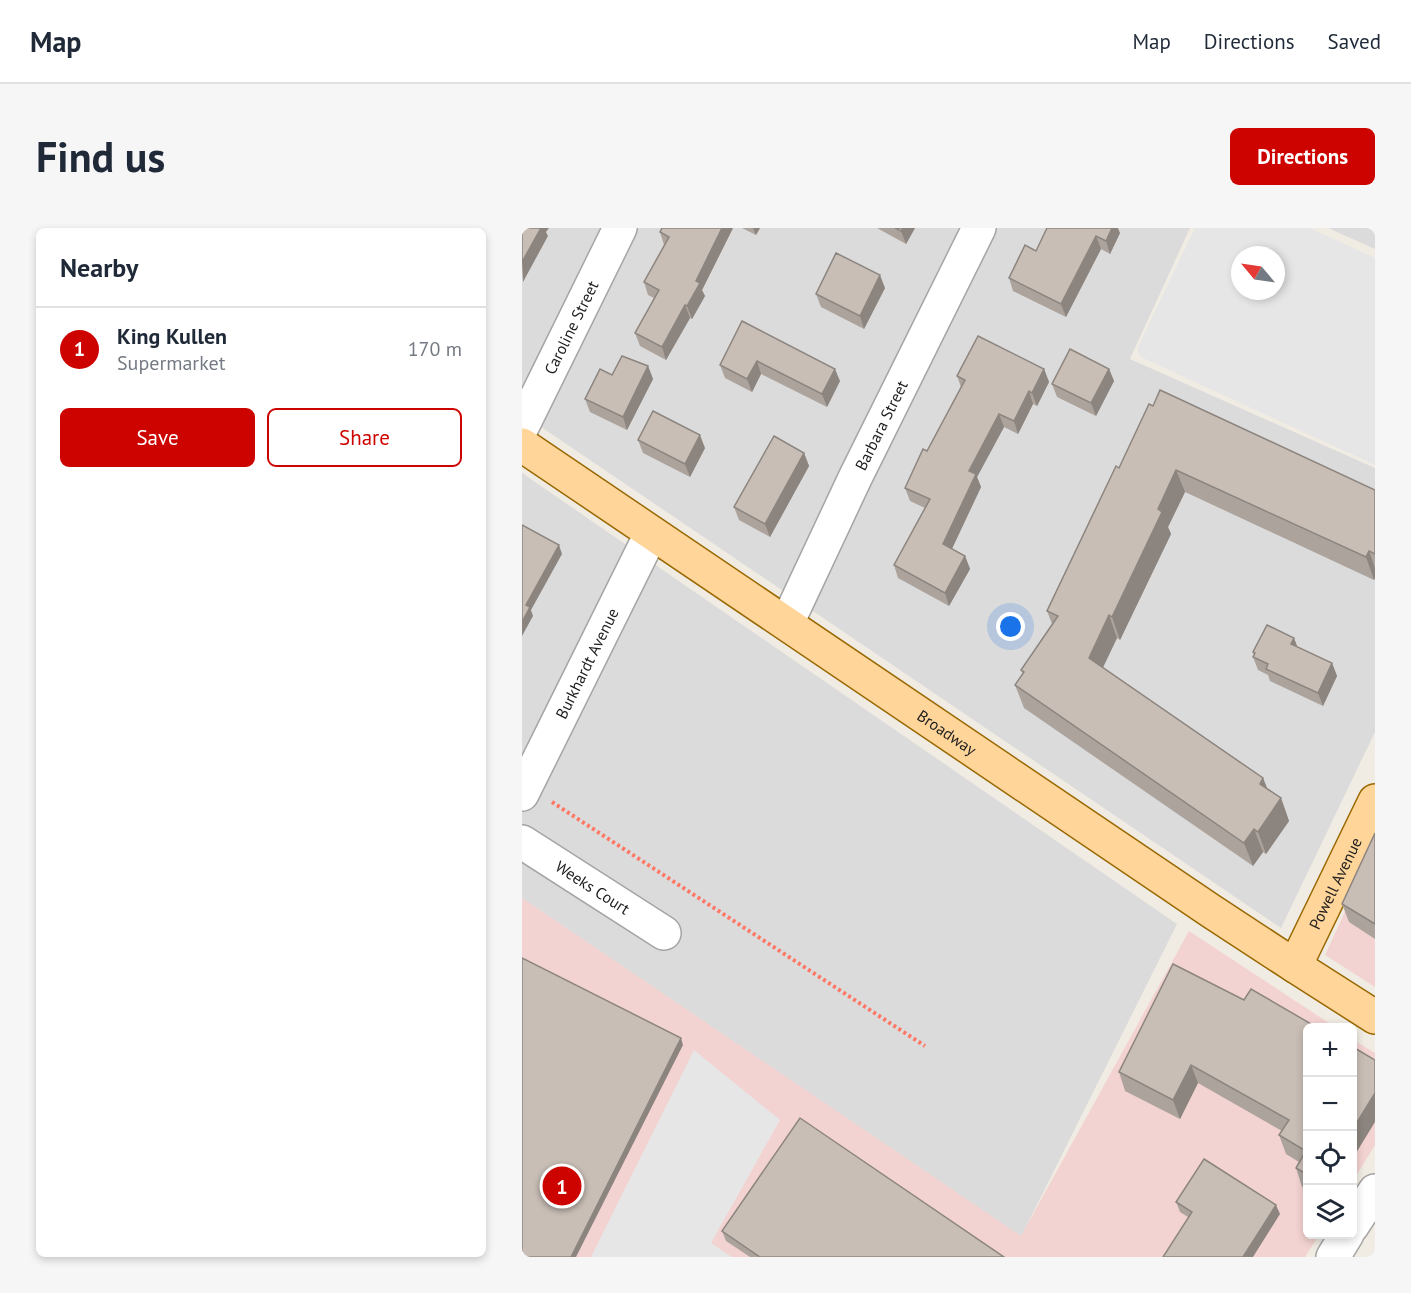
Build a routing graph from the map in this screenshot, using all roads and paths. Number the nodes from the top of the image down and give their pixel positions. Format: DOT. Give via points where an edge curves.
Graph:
graph roads {
  1 [pos="620,228"];
  2 [pos="979,228"];
  3 [pos="522,427"];
  4 [pos="522,445"];
  5 [pos="651,534"];
  6 [pos="787,623"];
  7 [pos="534,796"];
  8 [pos="1375,801"];
  9 [pos="522,842"];
  10 [pos="664,933"];
  11 [pos="1295,966"];
  12 [pos="1375,1017"];
  13 [pos="925,1046"];
  14 [pos="1375,1191"];
  15 [pos="1357,1220"];
  16 [pos="1344,1239"];
  17 [pos="1333,1257"];
  1 -- 3 [label="street, Caroline Street"];
  2 -- 6 [label="street, Barbara Street"];
  4 -- 5 [label="main road, Broadway"];
  5 -- 6 [label="main road, Broadway"];
  5 -- 7 [label="street, Burkhardt Avenue"];
  6 -- 11 [label="main road, Broadway"];
  7 -- 13 [label="path"];
  8 -- 11 [label="main road, Powell Avenue"];
  9 -- 10 [label="street, Weeks Court"];
  11 -- 12 [label="main road, Broadway"];
  14 -- 15 [label="street"];
  16 -- 17 [label="street"];
}
